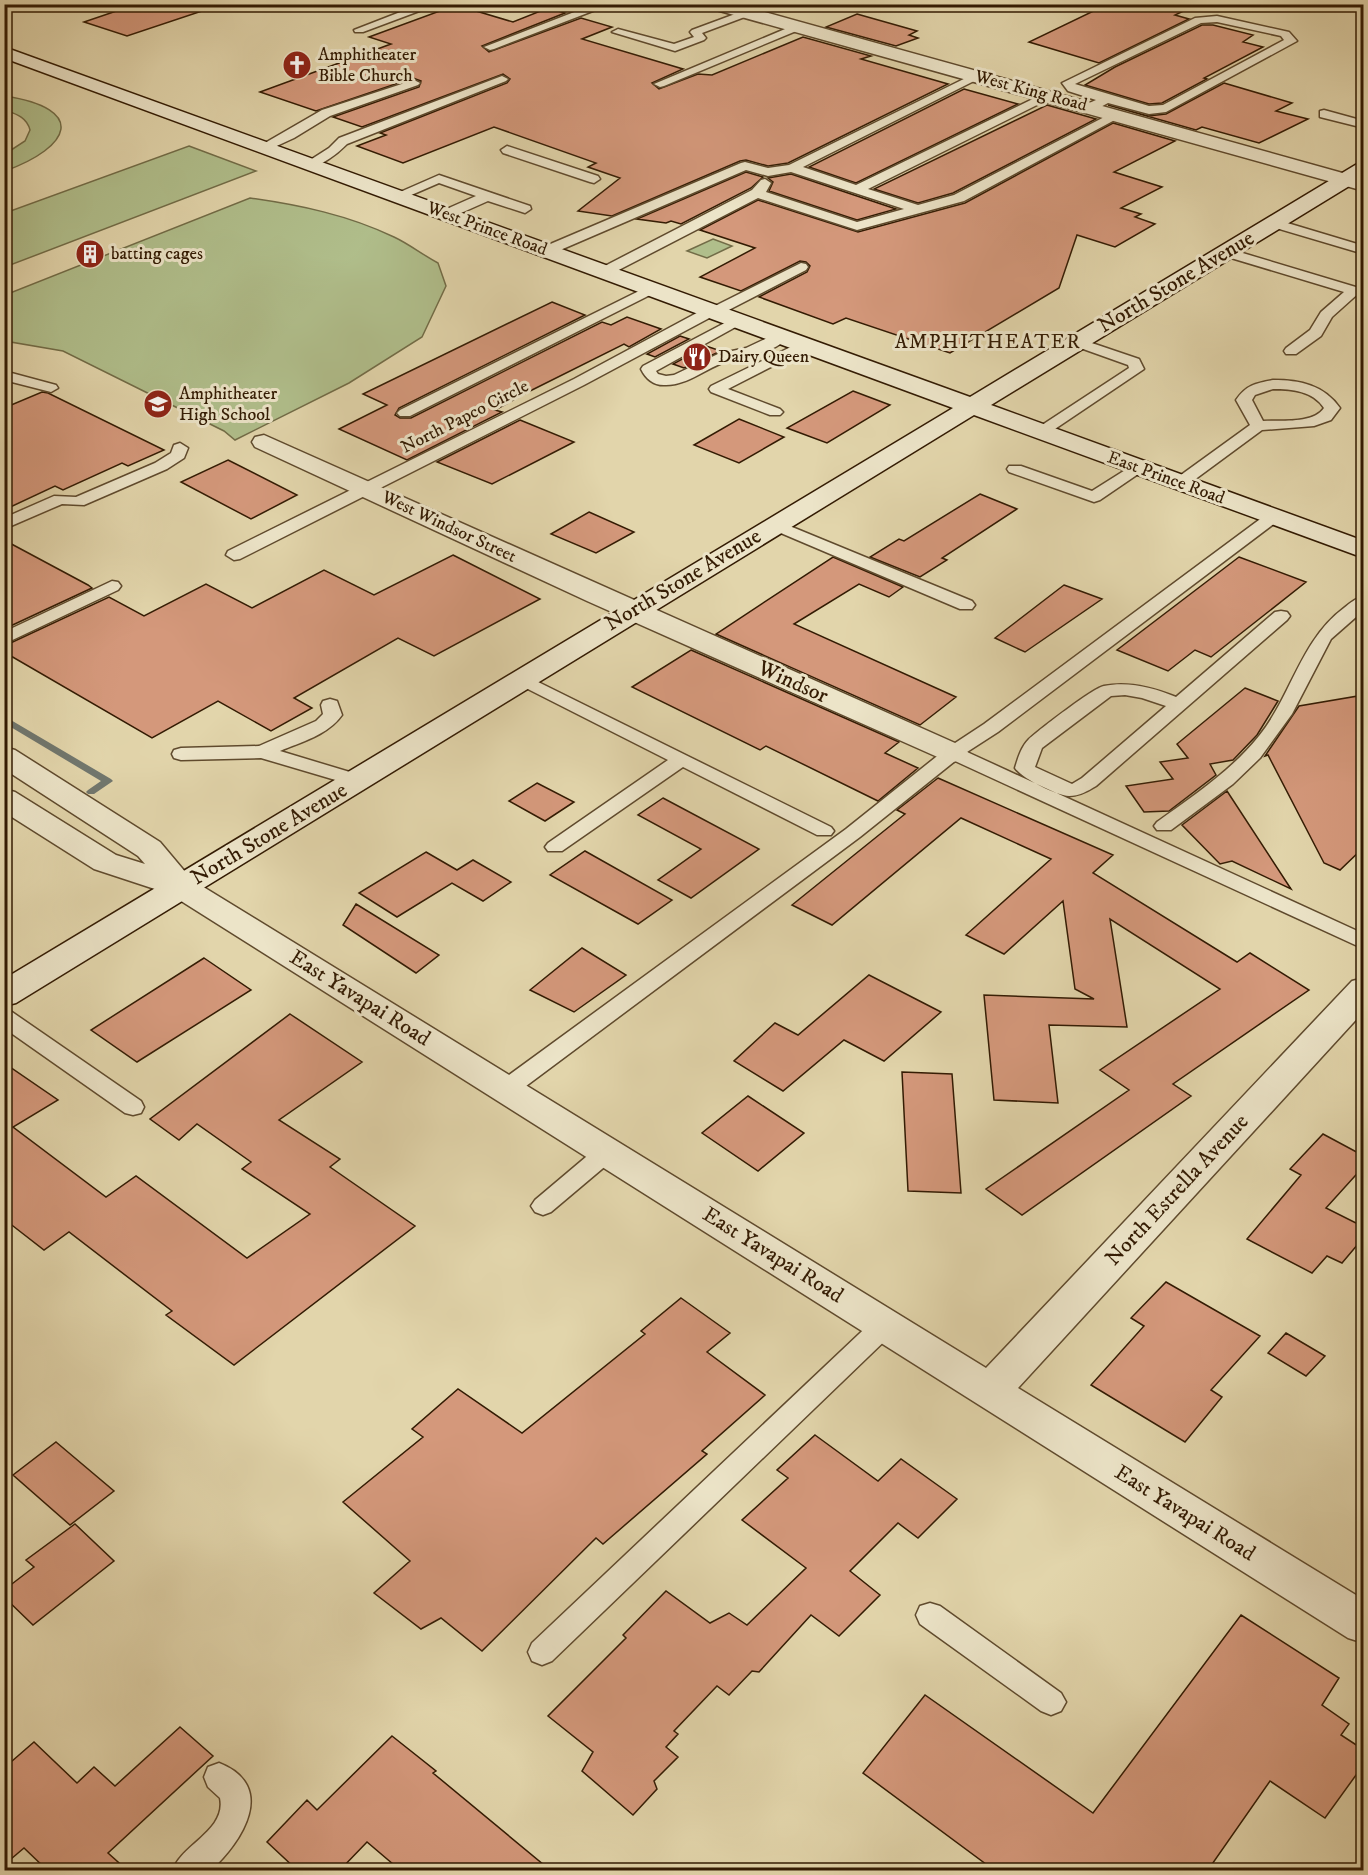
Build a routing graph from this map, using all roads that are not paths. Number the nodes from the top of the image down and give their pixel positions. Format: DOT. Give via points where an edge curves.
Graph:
graph roads {
  1 [pos="433,4"];
  2 [pos="606,4"];
  3 [pos="734,8"];
  4 [pos="797,27"];
  5 [pos="359,30"];
  6 [pos="618,32"];
  7 [pos="490,47"];
  8 [pos="4,52"];
  9 [pos="976,76"];
  10 [pos="502,79"];
  11 [pos="414,83"];
  12 [pos="660,84"];
  13 [pos="1047,96"];
  14 [pos="1099,103"];
  15 [pos="1324,114"];
  16 [pos="1118,115"];
  17 [pos="1364,125"];
  18 [pos="264,147"];
  19 [pos="507,150"];
  20 [pos="310,164"];
  21 [pos="792,168"];
  22 [pos="768,172"];
  23 [pos="1358,178"];
  24 [pos="594,179"];
  25 [pos="857,189"];
  26 [pos="757,194"];
  27 [pos="398,196"];
  28 [pos="488,196"];
  29 [pos="525,209"];
  30 [pos="920,210"];
  31 [pos="447,214"];
  32 [pos="1274,223"];
  33 [pos="1364,250"];
  34 [pos="546,251"];
  35 [pos="1226,252"];
  36 [pos="801,267"];
  37 [pos="604,272"];
  38 [pos="651,289"];
  39 [pos="712,312"];
  40 [pos="736,321"];
  41 [pos="780,337"];
  42 [pos="1077,342"];
  43 [pos="803,345"];
  44 [pos="1291,351"];
  45 [pos="4,375"];
  46 [pos="51,388"];
  47 [pos="969,406"];
  48 [pos="775,412"];
  49 [pos="405,413"];
  50 [pos="1258,426"];
  51 [pos="1041,432"];
  52 [pos="264,442"];
  53 [pos="180,448"];
  54 [pos="1138,468"];
  55 [pos="1015,469"];
  56 [pos="1180,483"];
  57 [pos="366,489"];
  58 [pos="1273,517"];
  59 [pos="4,524"];
  60 [pos="775,525"];
  61 [pos="1364,550"];
  62 [pos="234,555"];
  63 [pos="112,586"];
  64 [pos="1364,601"];
  65 [pos="966,604"];
  66 [pos="633,611"];
  67 [pos="1281,616"];
  68 [pos="4,639"];
  69 [pos="522,679"];
  70 [pos="330,705"];
  71 [pos="1180,705"];
  72 [pos="262,752"];
  73 [pos="953,753"];
  74 [pos="181,754"];
  75 [pos="4,756"];
  76 [pos="682,759"];
  77 [pos="356,780"];
  78 [pos="4,798"];
  79 [pos="1164,826"];
  80 [pos="824,831"];
  81 [pos="555,847"];
  82 [pos="181,887"];
  83 [pos="1364,942"];
  84 [pos="1364,989"];
  85 [pos="4,995"];
  86 [pos="4,1017"];
  87 [pos="506,1089"];
  88 [pos="133,1107"];
  89 [pos="607,1152"];
  90 [pos="543,1206"];
  91 [pos="885,1324"];
  92 [pos="990,1391"];
  93 [pos="930,1616"];
  94 [pos="1364,1624"];
  95 [pos="542,1652"];
  96 [pos="1051,1702"];
  97 [pos="219,1778"];
  98 [pos="188,1870"];
  1 -- 5 [label="lane"];
  2 -- 7 [label="lane"];
  3 -- 4 [label="main road, West King Road"];
  3 -- 6 [label="lane" via="696,32 700,38 675,48"];
  4 -- 9 [label="main road, West King Road"];
  4 -- 12 [label="lane"];
  8 -- 18 [label="main road, West Prince Road"];
  9 -- 13 [label="main road, West King Road"];
  9 -- 21 [label="lane"];
  10 -- 20 [label="lane" via="343,141"];
  11 -- 18 [label="lane" via="326,113"];
  13 -- 14 [label="main road, West King Road"];
  13 -- 25 [label="lane"];
  14 -- 14 [label="lane" via="1068,83 1198,20 1217,19 1285,34 1291,41 1166,108 1149,110"];
  14 -- 16 [label="main road, West King Road"];
  15 -- 17 [label="lane"];
  16 -- 23 [label="main road, West King Road"];
  16 -- 30 [label="lane" via="959,198"];
  18 -- 20 [label="main road, West Prince Road"];
  19 -- 24 [label="lane"];
  20 -- 27 [label="main road, West Prince Road"];
  21 -- 22 [label="lane"];
  21 -- 25 [label="lane"];
  22 -- 26 [label="lane"];
  22 -- 34 [label="lane" via="745,166"];
  23 -- 32 [label="main road, North Stone Avenue"];
  25 -- 30 [label="lane"];
  26 -- 30 [label="lane" via="857,226"];
  26 -- 37 [label="lane"];
  27 -- 28 [label="lane" via="439,179"];
  27 -- 31 [label="main road, West Prince Road"];
  28 -- 29 [label="lane"];
  28 -- 31 [label="lane"];
  31 -- 34 [label="main road, West Prince Road"];
  32 -- 33 [label="lane"];
  32 -- 35 [label="main road, North Stone Avenue"];
  34 -- 37 [label="main road, West Prince Road"];
  35 -- 42 [label="main road, North Stone Avenue"];
  35 -- 44 [label="lane" via="1354,291 1326,315 1316,333"];
  36 -- 39 [label="lane, North Papco Circle"];
  37 -- 38 [label="main road, West Prince Road"];
  38 -- 39 [label="main road, West Prince Road"];
  38 -- 49 [label="lane"];
  39 -- 40 [label="main road, West Prince Road"];
  39 -- 57 [label="lane, North Papco Circle"];
  40 -- 41 [label="main road, West Prince Road"];
  40 -- 41 [label="lane" via="648,369 652,377 666,381 679,378"];
  41 -- 43 [label="main road, West Prince Road"];
  42 -- 47 [label="main road, North Stone Avenue"];
  42 -- 51 [label="lane" via="1134,362 1137,369"];
  43 -- 47 [label="main road, West Prince Road"];
  43 -- 48 [label="lane" via="716,389"];
  45 -- 46 [label="lane"];
  47 -- 51 [label="main road, East Prince Road"];
  47 -- 60 [label="main road, North Stone Avenue"];
  50 -- 50 [label="lane" via="1319,421 1332,408 1326,398 1309,389 1266,385 1250,391 1244,400"];
  50 -- 56 [label="lane"];
  51 -- 54 [label="main road, East Prince Road"];
  52 -- 57 [label="main road, West Windsor Street"];
  53 -- 59 [label="lane" via="178,455 161,466 78,502 60,499"];
  54 -- 55 [label="lane" via="1094,497"];
  54 -- 56 [label="main road, East Prince Road"];
  56 -- 58 [label="main road, East Prince Road"];
  57 -- 62 [label="lane, North Papco Circle"];
  57 -- 66 [label="main road, West Windsor Street"];
  58 -- 61 [label="main road, East Prince Road"];
  58 -- 73 [label="lane"];
  60 -- 65 [label="lane"];
  60 -- 66 [label="main road, North Stone Avenue"];
  63 -- 68 [label="lane"];
  64 -- 79 [label="lane" via="1320,641 1277,725 1256,750 1220,786"];
  66 -- 69 [label="main road, North Stone Avenue"];
  66 -- 73 [label="main road, Windsor"];
  67 -- 71 [label="lane"];
  69 -- 76 [label="lane"];
  69 -- 77 [label="main road, North Stone Avenue"];
  70 -- 72 [label="lane" via="333,715 323,725"];
  71 -- 71 [label="lane" via="1077,789 1048,782 1025,768 1035,744 1106,691 1118,688 1155,694"];
  72 -- 74 [label="lane"];
  72 -- 77 [label="lane"];
  73 -- 83 [label="lane"];
  73 -- 87 [label="lane" via="853,832"];
  75 -- 82 [label="main road" via="149,849"];
  76 -- 80 [label="lane"];
  76 -- 81 [label="lane"];
  77 -- 82 [label="main road, North Stone Avenue"];
  78 -- 82 [label="main road" via="105,862"];
  82 -- 85 [label="main road, North Stone Avenue"];
  82 -- 87 [label="main road, East Yavapai Road"];
  84 -- 92 [label="main road, North Estrella Avenue"];
  86 -- 88 [label="lane"];
  87 -- 89 [label="main road, East Yavapai Road"];
  89 -- 90 [label="lane"];
  89 -- 91 [label="main road, East Yavapai Road"];
  91 -- 92 [label="main road, East Yavapai Road"];
  91 -- 95 [label="lane"];
  92 -- 94 [label="main road, East Yavapai Road"];
  93 -- 96 [label="lane"];
  97 -- 98 [label="lane" via="234,1792 232,1823 214,1848"];
}
